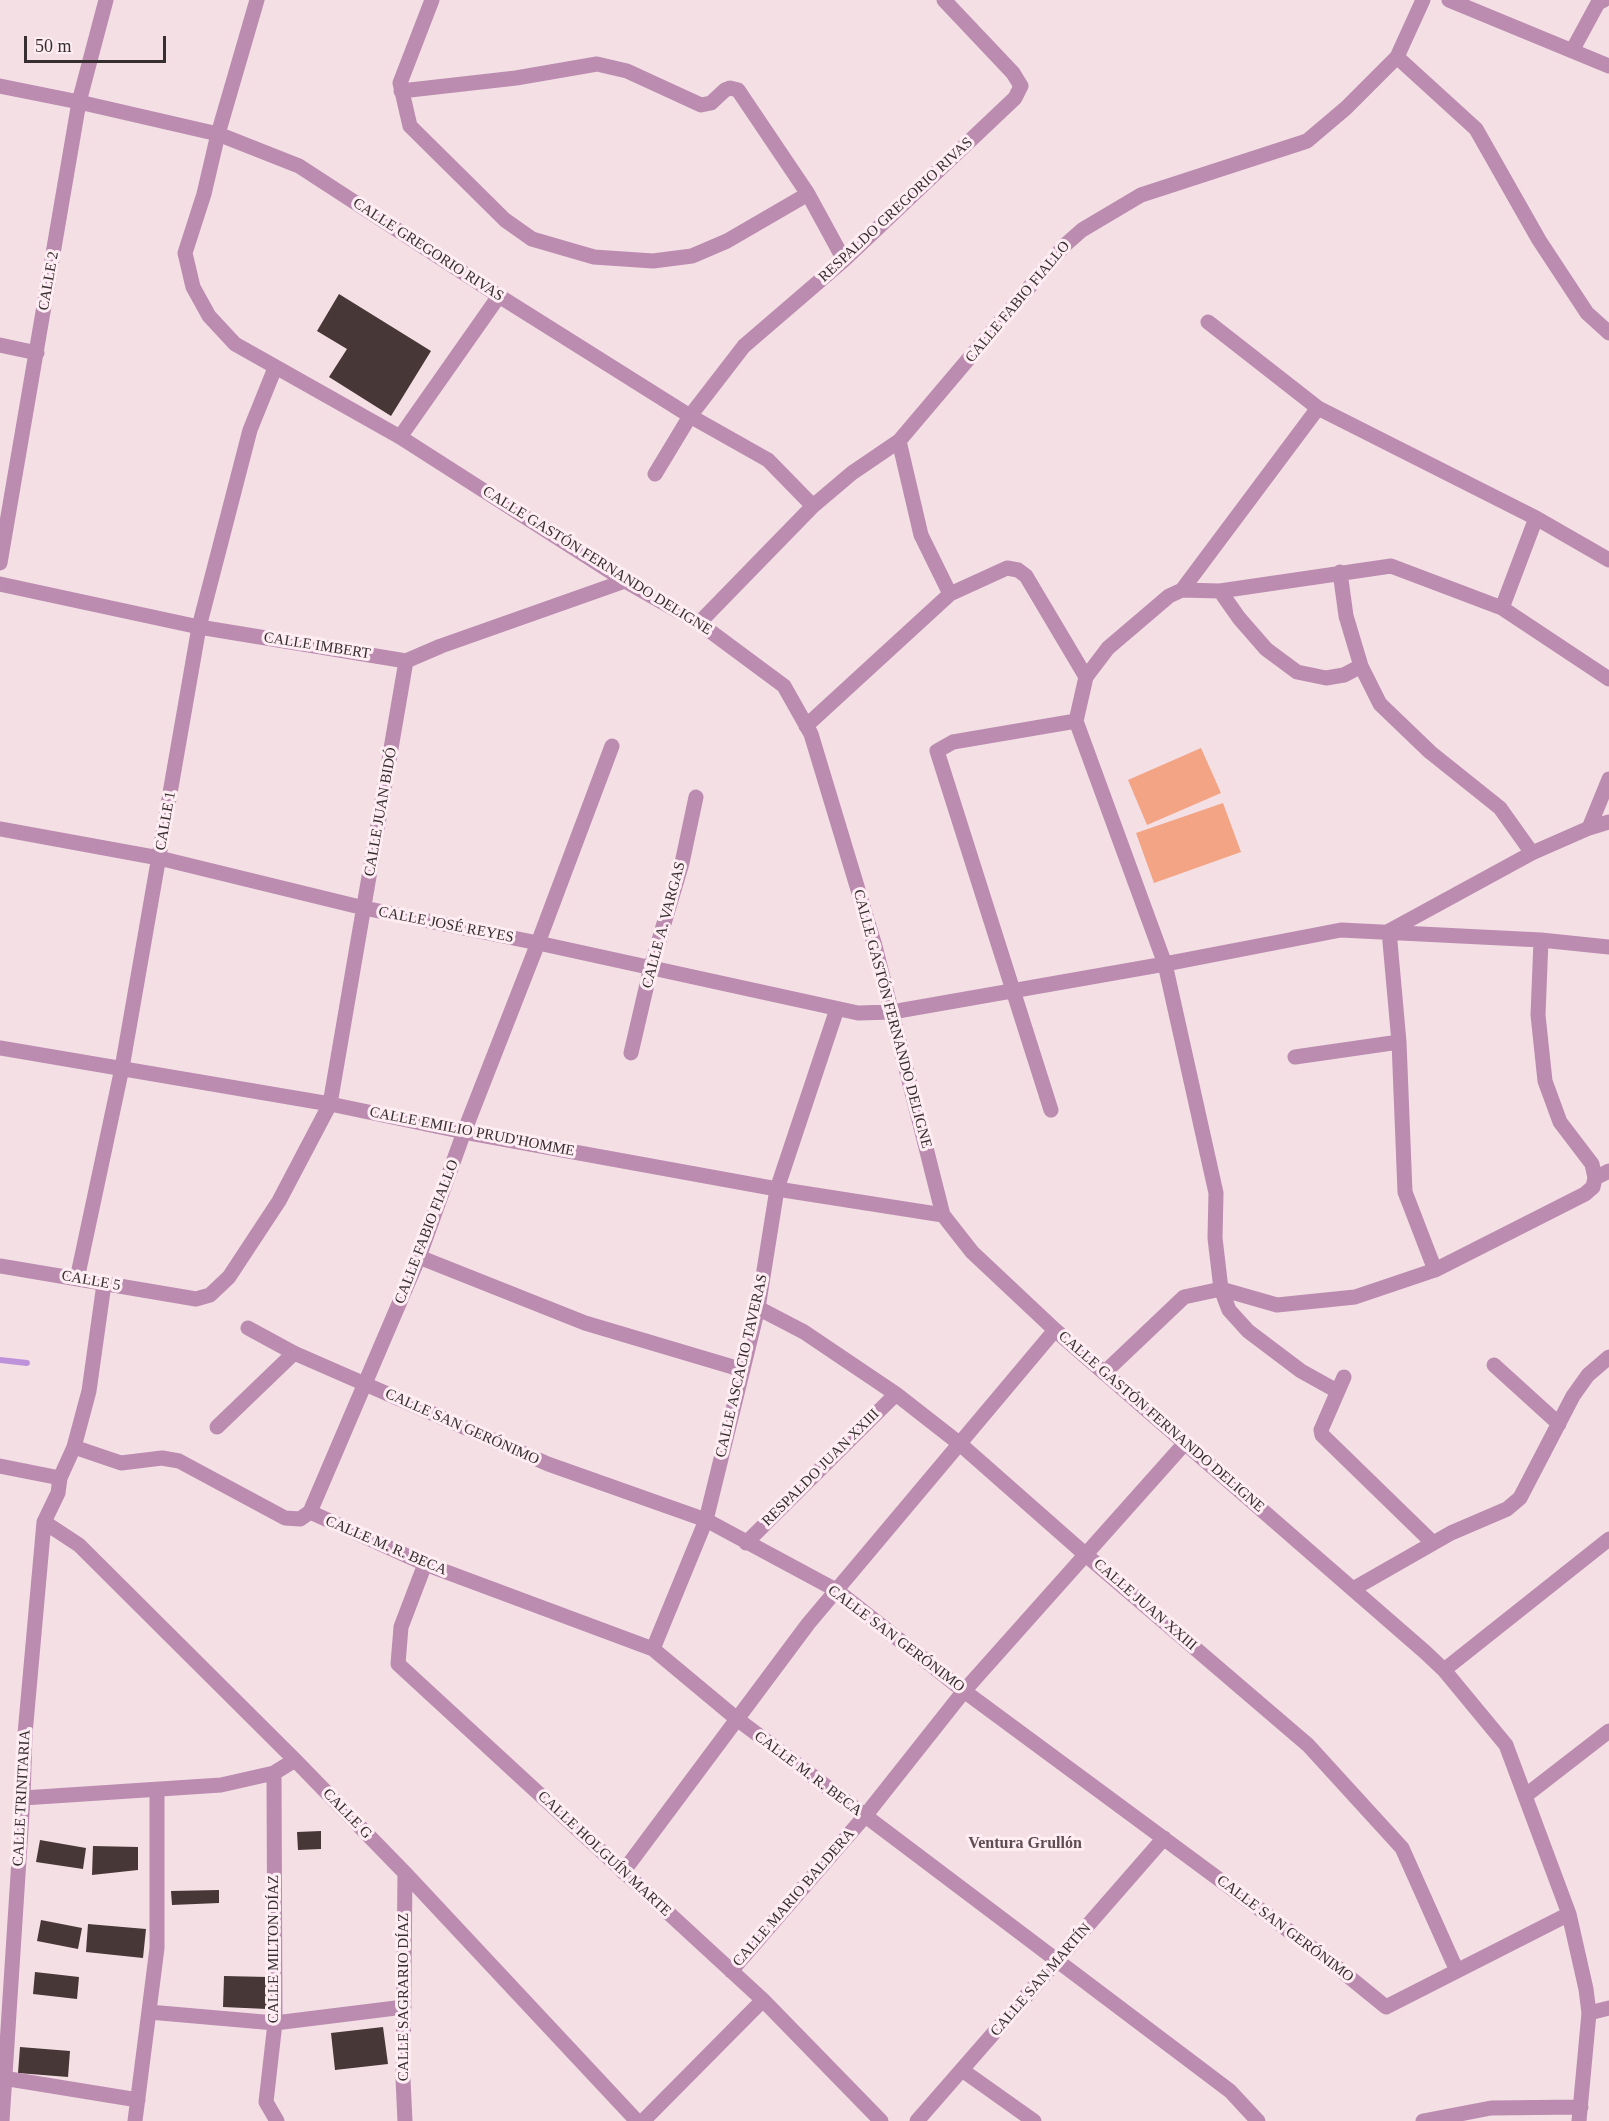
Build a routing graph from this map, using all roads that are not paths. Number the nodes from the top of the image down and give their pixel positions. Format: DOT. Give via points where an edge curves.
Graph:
graph roads {
  1 [pos="106,0"];
  2 [pos="257,0"];
  3 [pos="432,0"];
  4 [pos="944,0"];
  5 [pos="1423,0"];
  6 [pos="1604,0"];
  7 [pos="1452,1"];
  8 [pos="1572,51"];
  9 [pos="1397,57"];
  10 [pos="1609,66"];
  11 [pos="0,86"];
  12 [pos="401,91"];
  13 [pos="80,102"];
  14 [pos="218,134"];
  15 [pos="808,194"];
  16 [pos="844,260"];
  17 [pos="499,296"];
  18 [pos="1208,322"];
  19 [pos="1609,333"];
  20 [pos="0,345"];
  21 [pos="37,353"];
  22 [pos="274,368"];
  23 [pos="1318,408"];
  24 [pos="690,416"];
  25 [pos="400,437"];
  26 [pos="899,441"];
  27 [pos="655,474"];
  28 [pos="813,506"];
  29 [pos="1536,518"];
  30 [pos="1609,560"];
  31 [pos="0,563"];
  32 [pos="1340,572"];
  33 [pos="625,581"];
  34 [pos="0,584"];
  35 [pos="1182,590"];
  36 [pos="1220,591"];
  37 [pos="950,594"];
  38 [pos="1502,608"];
  39 [pos="699,622"];
  40 [pos="199,627"];
  41 [pos="406,661"];
  42 [pos="1361,666"];
  43 [pos="1086,677"];
  44 [pos="1609,678"];
  45 [pos="1076,722"];
  46 [pos="806,726"];
  47 [pos="612,746"];
  48 [pos="1609,779"];
  49 [pos="696,797"];
  50 [pos="1609,822"];
  51 [pos="1588,828"];
  52 [pos="0,829"];
  53 [pos="1532,854"];
  54 [pos="159,858"];
  55 [pos="364,909"];
  56 [pos="1389,931"];
  57 [pos="1541,940"];
  58 [pos="538,943"];
  59 [pos="1609,947"];
  60 [pos="1165,964"];
  61 [pos="651,967"];
  62 [pos="1013,989"];
  63 [pos="837,1009"];
  64 [pos="892,1012"];
  65 [pos="1399,1042"];
  66 [pos="0,1048"];
  67 [pos="631,1053"];
  68 [pos="1295,1057"];
  69 [pos="122,1068"];
  70 [pos="330,1104"];
  71 [pos="1051,1110"];
  72 [pos="464,1132"];
  73 [pos="1602,1175"];
  74 [pos="777,1189"];
  75 [pos="943,1215"];
  76 [pos="419,1257"];
  77 [pos="0,1266"];
  78 [pos="1435,1270"];
  79 [pos="77,1279"];
  80 [pos="104,1284"];
  81 [pos="1221,1289"];
  82 [pos="758,1308"];
  83 [pos="248,1328"];
  84 [pos="1054,1330"];
  85 [pos="294,1353"];
  86 [pos="1609,1357"];
  87 [pos="1494,1365"];
  88 [pos="743,1370"];
  89 [pos="1104,1373"];
  90 [pos="366,1385"];
  91 [pos="896,1394"];
  92 [pos="1559,1424"];
  93 [pos="217,1427"];
  94 [pos="1185,1443"];
  95 [pos="960,1444"];
  96 [pos="74,1447"];
  97 [pos="0,1466"];
  98 [pos="60,1478"];
  99 [pos="310,1512"];
  100 [pos="706,1520"];
  101 [pos="44,1522"];
  102 [pos="1609,1539"];
  103 [pos="746,1543"];
  104 [pos="1433,1544"];
  105 [pos="1086,1555"];
  106 [pos="425,1564"];
  107 [pos="1353,1589"];
  108 [pos="836,1590"];
  109 [pos="653,1649"];
  110 [pos="1444,1670"];
  111 [pos="964,1691"];
  112 [pos="737,1719"];
  113 [pos="1609,1731"];
  114 [pos="295,1760"];
  115 [pos="274,1773"];
  116 [pos="157,1790"];
  117 [pos="1525,1796"];
  118 [pos="23,1798"];
  119 [pos="865,1816"];
  120 [pos="1164,1838"];
  121 [pos="623,1872"];
  122 [pos="405,1874"];
  123 [pos="1569,1914"];
  124 [pos="1059,1961"];
  125 [pos="731,1971"];
  126 [pos="1456,1971"];
  127 [pos="763,2000"];
  128 [pos="404,2007"];
  129 [pos="1609,2008"];
  130 [pos="149,2012"];
  131 [pos="1588,2013"];
  132 [pos="275,2023"];
  133 [pos="962,2070"];
  134 [pos="3,2078"];
  135 [pos="138,2100"];
  136 [pos="1580,2114"];
  137 [pos="2,2121"];
  138 [pos="135,2121"];
  139 [pos="277,2121"];
  140 [pos="405,2121"];
  141 [pos="637,2121"];
  142 [pos="643,2121"];
  143 [pos="881,2121"];
  144 [pos="917,2121"];
  145 [pos="1034,2121"];
  146 [pos="1258,2121"];
  147 [pos="1423,2121"];
  1 -- 13 [label="street, CALLE 2"];
  2 -- 14 [label="street, CALLE GASTÓN FERNANDO DELIGNE"];
  3 -- 12 [label="street" via="400,83"];
  4 -- 16 [label="street, RESPALDO GREGORIO RIVAS" via="1021,86 1016,98"];
  5 -- 9 [label="street, CALLE FABIO FIALLO"];
  6 -- 8 [label="street" via="1598,3"];
  7 -- 8 [label="street"];
  8 -- 10 [label="street"];
  9 -- 19 [label="street" via="1476,129 1539,240 1587,313"];
  9 -- 26 [label="street, CALLE FABIO FIALLO" via="1307,141 1141,195 1082,230 1065,245"];
  11 -- 13 [label="street, CALLE GREGORIO RIVAS"];
  12 -- 15 [label="street" via="597,64 627,71 701,105 711,103 725,90 738,90"];
  12 -- 15 [label="street" via="410,126 505,220 532,239 594,257 653,261 692,256 727,241"];
  13 -- 14 [label="street, CALLE GREGORIO RIVAS"];
  13 -- 21 [label="street, CALLE 2"];
  14 -- 17 [label="street, CALLE GREGORIO RIVAS" via="299,166"];
  14 -- 22 [label="street, CALLE GASTÓN FERNANDO DELIGNE" via="185,253 193,287 209,316 235,344"];
  15 -- 16 [label="street"];
  16 -- 24 [label="street, RESPALDO GREGORIO RIVAS" via="744,346"];
  17 -- 24 [label="street, CALLE GREGORIO RIVAS"];
  17 -- 25 [label="street"];
  18 -- 23 [label="street"];
  20 -- 21 [label="street"];
  21 -- 31 [label="street, CALLE 2"];
  22 -- 25 [label="street, CALLE GASTÓN FERNANDO DELIGNE"];
  22 -- 40 [label="street, CALLE 1" via="250,430"];
  23 -- 29 [label="street"];
  23 -- 35 [label="street"];
  24 -- 27 [label="street, RESPALDO GREGORIO RIVAS"];
  24 -- 28 [label="street, CALLE GREGORIO RIVAS" via="768,460"];
  25 -- 33 [label="street, CALLE GASTÓN FERNANDO DELIGNE"];
  26 -- 28 [label="street, CALLE FABIO FIALLO"];
  26 -- 37 [label="street" via="921,535"];
  28 -- 39 [label="street, CALLE FABIO FIALLO"];
  29 -- 30 [label="street"];
  29 -- 38 [label="street"];
  32 -- 36 [label="street"];
  32 -- 38 [label="street" via="1391,566"];
  32 -- 42 [label="street" via="1346,616"];
  33 -- 39 [label="street, CALLE GASTÓN FERNANDO DELIGNE"];
  33 -- 41 [label="street"];
  34 -- 40 [label="street, CALLE IMBERT"];
  35 -- 36 [label="street"];
  35 -- 43 [label="street" via="1108,648"];
  36 -- 42 [label="street" via="1266,649 1297,672 1326,678"];
  37 -- 43 [label="street" via="1007,567 1018,570 1026,576"];
  37 -- 46 [label="street"];
  38 -- 44 [label="street"];
  39 -- 46 [label="street, CALLE GASTÓN FERNANDO DELIGNE" via="784,687"];
  40 -- 41 [label="street, CALLE IMBERT"];
  40 -- 54 [label="street, CALLE 1"];
  41 -- 55 [label="street, CALLE JUAN BIDÓ"];
  42 -- 53 [label="street" via="1380,704 1430,752 1500,808"];
  43 -- 45 [label="street"];
  45 -- 60 [label="street"];
  45 -- 62 [label="street" via="953,742 938,751"];
  46 -- 64 [label="street, CALLE GASTÓN FERNANDO DELIGNE"];
  47 -- 58 [label="street, CALLE FABIO FIALLO"];
  48 -- 51 [label="street"];
  49 -- 61 [label="street, CALLE A. VARGAS"];
  50 -- 51 [label="street"];
  51 -- 53 [label="street"];
  52 -- 54 [label="street, CALLE JOSÉ REYES"];
  53 -- 56 [label="street"];
  54 -- 55 [label="street, CALLE JOSÉ REYES"];
  54 -- 69 [label="street, CALLE 1"];
  55 -- 58 [label="street, CALLE JOSÉ REYES"];
  55 -- 70 [label="street, CALLE JUAN BIDÓ"];
  56 -- 57 [label="street, CALLE JOSÉ REYES"];
  56 -- 60 [label="street, CALLE JOSÉ REYES" via="1341,930"];
  56 -- 65 [label="street"];
  57 -- 59 [label="street, CALLE JOSÉ REYES"];
  57 -- 73 [label="street" via="1538,1015 1545,1081 1560,1122"];
  58 -- 61 [label="street, CALLE JOSÉ REYES"];
  58 -- 72 [label="street, CALLE FABIO FIALLO"];
  60 -- 62 [label="street, CALLE JOSÉ REYES"];
  60 -- 81 [label="street" via="1216,1193 1215,1238"];
  61 -- 63 [label="street, CALLE JOSÉ REYES"];
  61 -- 67 [label="street, CALLE A. VARGAS"];
  62 -- 64 [label="street, CALLE JOSÉ REYES"];
  62 -- 71 [label="street"];
  63 -- 64 [label="street, CALLE JOSÉ REYES"];
  63 -- 74 [label="street, CALLE ASCACIO TAVERAS"];
  64 -- 75 [label="street, CALLE GASTÓN FERNANDO DELIGNE"];
  65 -- 68 [label="street"];
  65 -- 78 [label="street" via="1405,1192"];
  66 -- 69 [label="street, CALLE EMILIO PRUD'HOMME"];
  69 -- 70 [label="street, CALLE EMILIO PRUD'HOMME"];
  69 -- 79 [label="street, CALLE 1"];
  70 -- 72 [label="street, CALLE EMILIO PRUD'HOMME"];
  70 -- 80 [label="street, CALLE 5" via="279,1201 229,1277 210,1295 196,1299"];
  72 -- 74 [label="street, CALLE EMILIO PRUD'HOMME"];
  72 -- 76 [label="street, CALLE FABIO FIALLO"];
  73 -- 78 [label="street" via="1585,1194"];
  74 -- 75 [label="street, CALLE EMILIO PRUD'HOMME"];
  74 -- 82 [label="street, CALLE ASCACIO TAVERAS"];
  75 -- 84 [label="street, CALLE GASTÓN FERNANDO DELIGNE" via="972,1252"];
  76 -- 88 [label="street" via="585,1323"];
  76 -- 90 [label="street, CALLE FABIO FIALLO"];
  77 -- 79 [label="street, CALLE 5"];
  78 -- 81 [label="street" via="1355,1297 1277,1305"];
  79 -- 80 [label="street, CALLE 5"];
  80 -- 96 [label="street, CALLE TRINITARIA" via="89,1391"];
  81 -- 89 [label="street" via="1184,1297"];
  81 -- 104 [label="street" via="1229,1310 1248,1331 1301,1371 1340,1384 1322,1435"];
  82 -- 88 [label="street, CALLE ASCACIO TAVERAS"];
  82 -- 91 [label="street, CALLE JUAN XXIII" via="804,1332"];
  83 -- 85 [label="street, CALLE SAN GERÓNIMO"];
  84 -- 89 [label="street, CALLE GASTÓN FERNANDO DELIGNE"];
  84 -- 95 [label="street"];
  85 -- 90 [label="street, CALLE SAN GERÓNIMO"];
  85 -- 93 [label="street"];
  86 -- 92 [label="street" via="1588,1375"];
  87 -- 92 [label="street"];
  88 -- 100 [label="street, CALLE ASCACIO TAVERAS"];
  89 -- 94 [label="street, CALLE GASTÓN FERNANDO DELIGNE"];
  90 -- 99 [label="street, CALLE FABIO FIALLO"];
  90 -- 100 [label="street, CALLE SAN GERÓNIMO" via="548,1464"];
  91 -- 95 [label="street, CALLE JUAN XXIII"];
  91 -- 103 [label="street, RESPALDO JUAN XXIII"];
  92 -- 104 [label="street" via="1520,1498 1507,1509"];
  94 -- 105 [label="street, CALLE MARIO BALDERA"];
  94 -- 107 [label="street, CALLE GASTÓN FERNANDO DELIGNE"];
  95 -- 105 [label="street, CALLE JUAN XXIII"];
  95 -- 108 [label="street"];
  96 -- 98 [label="street, CALLE TRINITARIA"];
  96 -- 99 [label="street" via="121,1463 162,1458 179,1461 285,1518 300,1519"];
  97 -- 98 [label="street"];
  98 -- 101 [label="street, CALLE TRINITARIA" via="58,1493"];
  99 -- 106 [label="street, CALLE M. R. BECA"];
  100 -- 103 [label="street, CALLE SAN GERÓNIMO"];
  100 -- 109 [label="street, CALLE ASCACIO TAVERAS"];
  101 -- 114 [label="street, CALLE G" via="79,1545"];
  101 -- 118 [label="street, CALLE TRINITARIA"];
  102 -- 110 [label="street"];
  103 -- 108 [label="street, CALLE SAN GERÓNIMO"];
  104 -- 107 [label="street"];
  105 -- 111 [label="street, CALLE MARIO BALDERA"];
  105 -- 126 [label="street, CALLE JUAN XXIII" via="1308,1745 1402,1848"];
  106 -- 109 [label="street, CALLE M. R. BECA"];
  106 -- 121 [label="street, CALLE HOLGUÍN MARTE" via="401,1628 398,1665"];
  107 -- 110 [label="street, CALLE GASTÓN FERNANDO DELIGNE"];
  108 -- 111 [label="street, CALLE SAN GERÓNIMO"];
  108 -- 112 [label="street"];
  109 -- 112 [label="street, CALLE M. R. BECA"];
  110 -- 117 [label="street, CALLE GASTÓN FERNANDO DELIGNE" via="1506,1745"];
  111 -- 119 [label="street, CALLE MARIO BALDERA"];
  111 -- 120 [label="street, CALLE SAN GERÓNIMO"];
  112 -- 119 [label="street, CALLE M. R. BECA"];
  112 -- 121 [label="street"];
  113 -- 117 [label="street"];
  114 -- 115 [label="street"];
  114 -- 122 [label="street, CALLE G"];
  115 -- 116 [label="street" via="221,1785"];
  115 -- 132 [label="street, CALLE MILTON DÍAZ"];
  116 -- 118 [label="street"];
  116 -- 130 [label="street" via="157,1948"];
  117 -- 123 [label="street, CALLE GASTÓN FERNANDO DELIGNE"];
  118 -- 134 [label="street, CALLE TRINITARIA"];
  119 -- 124 [label="street, CALLE M. R. BECA"];
  119 -- 125 [label="street, CALLE MARIO BALDERA"];
  120 -- 124 [label="street, CALLE SAN MARTÍN"];
  120 -- 126 [label="street, CALLE SAN GERÓNIMO" via="1386,2007"];
  121 -- 125 [label="street, CALLE HOLGUÍN MARTE"];
  122 -- 128 [label="street, CALLE SAGRARIO DÍAZ"];
  122 -- 141 [label="street, CALLE G"];
  123 -- 126 [label="street"];
  123 -- 131 [label="street, CALLE GASTÓN FERNANDO DELIGNE"];
  124 -- 133 [label="street, CALLE SAN MARTÍN"];
  124 -- 146 [label="street, CALLE M. R. BECA" via="1230,2091"];
  125 -- 127 [label="street, CALLE HOLGUÍN MARTE"];
  127 -- 142 [label="street"];
  127 -- 143 [label="street, CALLE HOLGUÍN MARTE"];
  128 -- 132 [label="street"];
  128 -- 140 [label="street, CALLE SAGRARIO DÍAZ"];
  129 -- 131 [label="street"];
  130 -- 132 [label="street"];
  130 -- 135 [label="street"];
  131 -- 136 [label="street, CALLE GASTÓN FERNANDO DELIGNE"];
  132 -- 139 [label="street, CALLE MILTON DÍAZ" via="266,2102"];
  133 -- 144 [label="street, CALLE SAN MARTÍN"];
  133 -- 145 [label="street"];
  134 -- 135 [label="street"];
  134 -- 137 [label="street, CALLE TRINITARIA"];
  135 -- 138 [label="street"];
  136 -- 147 [label="street" via="1491,2109"];
}
